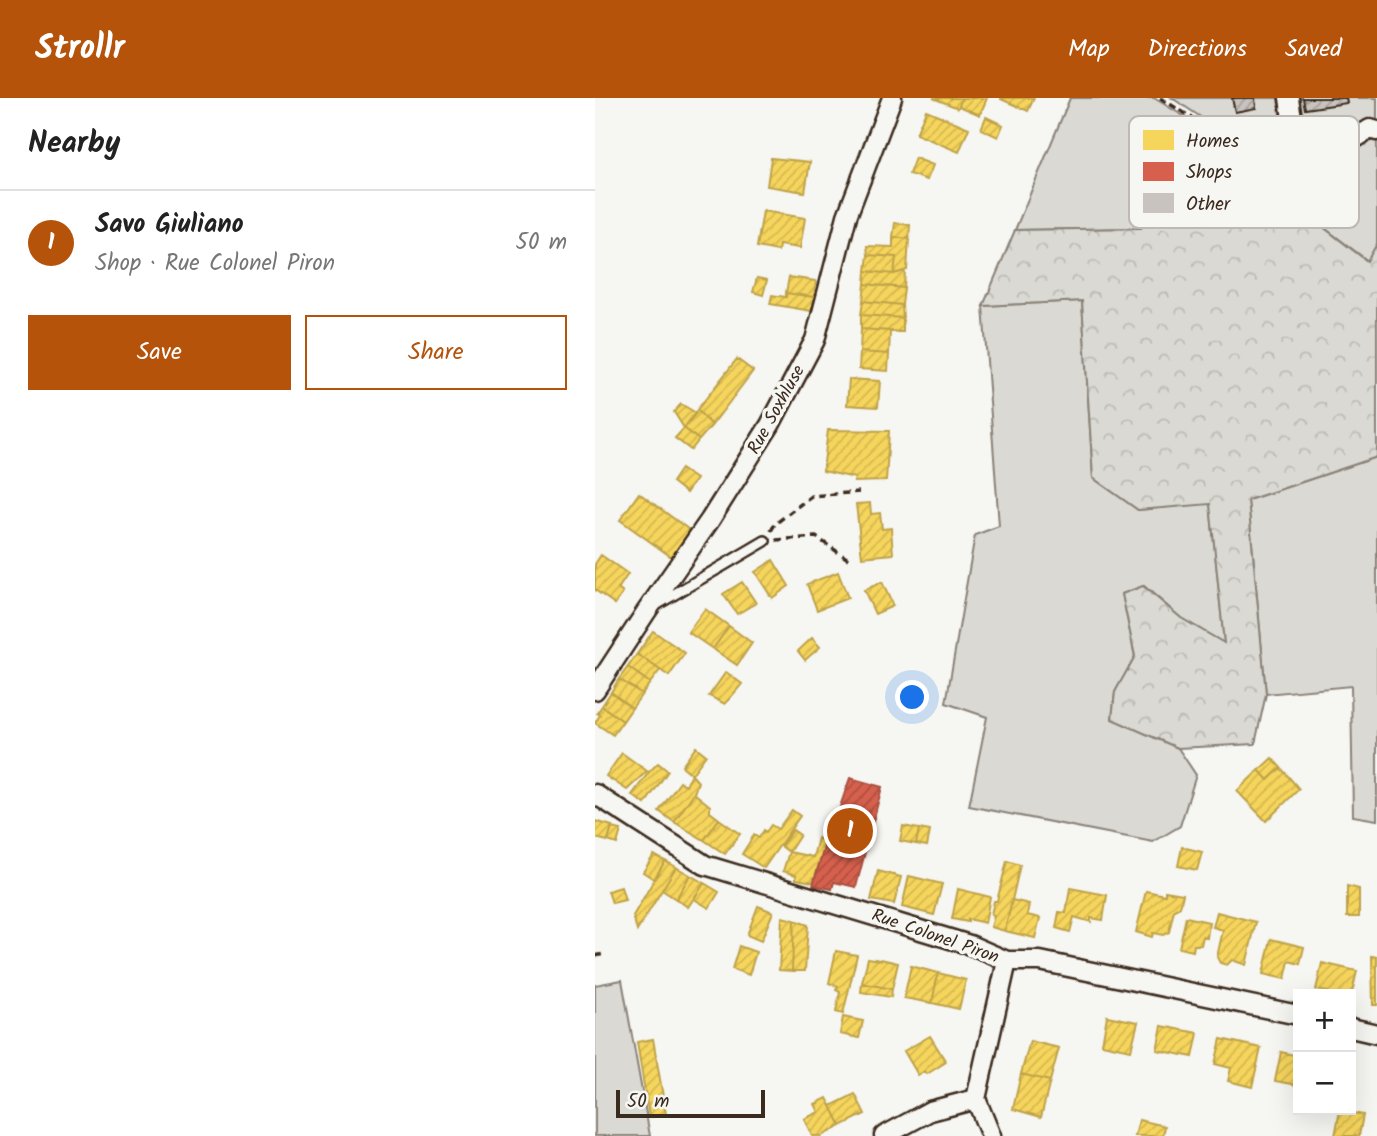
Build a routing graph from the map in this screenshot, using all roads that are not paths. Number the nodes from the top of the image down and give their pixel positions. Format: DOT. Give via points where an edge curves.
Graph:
graph roads {
  1 [pos="892,98"];
  2 [pos="1289,98"];
  3 [pos="1291,116"];
  4 [pos="1377,131"];
  5 [pos="1359,136"];
  6 [pos="765,541"];
  7 [pos="646,612"];
  8 [pos="595,690"];
  9 [pos="595,794"];
  10 [pos="1007,961"];
  11 [pos="1293,1014"];
  12 [pos="1356,1029"];
  13 [pos="1377,1034"];
  14 [pos="976,1099"];
  15 [pos="884,1136"];
  16 [pos="991,1136"];
  1 -- 7 [label="street, Rue Soxhluse" via="847,216 815,340 757,446"];
  2 -- 3 [label="street"];
  4 -- 5 [label="street" via="1370,129"];
  6 -- 7 [label="lane"];
  7 -- 8 [label="street, Rue Soxhluse"];
  9 -- 10 [label="street, Rue Colonel Piron" via="705,865 969,945"];
  10 -- 11 [label="street, Rue Colonel Piron" via="1040,961"];
  10 -- 14 [label="street"];
  12 -- 13 [label="street"];
  14 -- 15 [label="street" via="930,1111"];
  14 -- 16 [label="street"];
}
